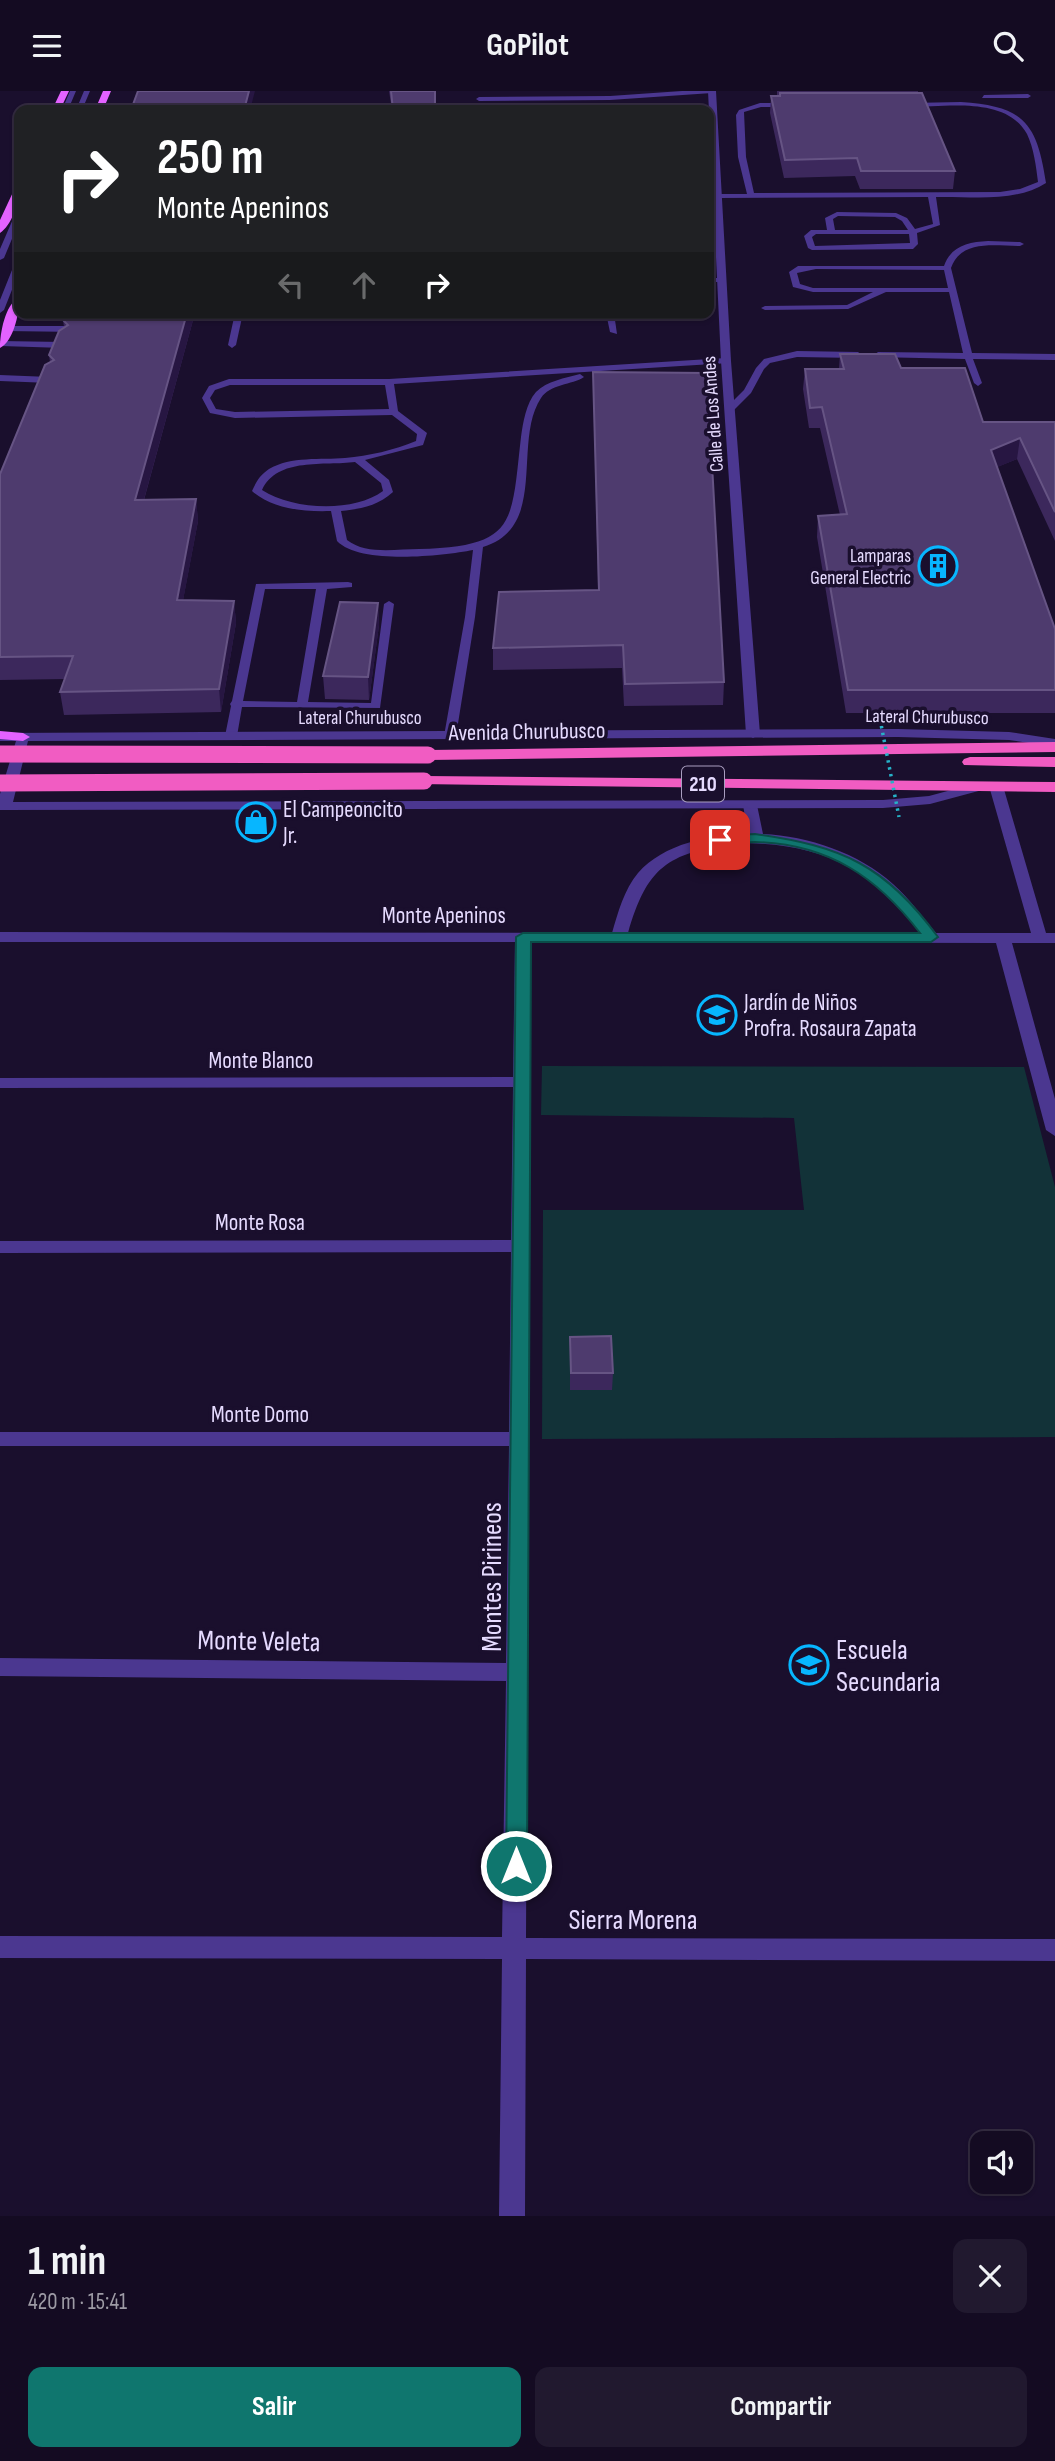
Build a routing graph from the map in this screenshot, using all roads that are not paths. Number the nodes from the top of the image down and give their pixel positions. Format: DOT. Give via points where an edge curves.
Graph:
graph roads {
  1 [pos="712,91"];
  2 [pos="918,95"];
  3 [pos="1028,96"];
  4 [pos="479,99"];
  5 [pos="796,105"];
  6 [pos="907,105"];
  7 [pos="714,158"];
  8 [pos="719,196"];
  9 [pos="751,196"];
  10 [pos="861,196"];
  11 [pos="932,196"];
  12 [pos="14,201"];
  13 [pos="866,213"];
  14 [pos="14,226"];
  15 [pos="0,230"];
  16 [pos="831,231"];
  17 [pos="913,232"];
  18 [pos="1020,244"];
  19 [pos="0,258"];
  20 [pos="947,268"];
  21 [pos="14,274"];
  22 [pos="715,280"];
  23 [pos="886,289"];
  24 [pos="953,290"];
  25 [pos="765,308"];
  26 [pos="0,310"];
  27 [pos="14,312"];
  28 [pos="238,319"];
  29 [pos="611,319"];
  30 [pos="7,329"];
  31 [pos="83,329"];
  32 [pos="614,332"];
  33 [pos="1,344"];
  34 [pos="64,345"];
  35 [pos="232,345"];
  36 [pos="968,356"];
  37 [pos="1055,357"];
  38 [pos="726,361"];
  39 [pos="598,370"];
  40 [pos="0,378"];
  41 [pos="50,380"];
  42 [pos="389,382"];
  43 [pos="978,383"];
  44 [pos="730,409"];
  45 [pos="394,412"];
  46 [pos="357,459"];
  47 [pos="335,507"];
  48 [pos="478,545"];
  49 [pos="348,585"];
  50 [pos="322,586"];
  51 [pos="389,604"];
  52 [pos="235,704"];
  53 [pos="302,705"];
  54 [pos="753,734"];
  55 [pos="0,736"];
  56 [pos="231,736"];
  57 [pos="450,736"];
  58 [pos="23,737"];
  59 [pos="1055,745"];
  60 [pos="795,751"];
  61 [pos="0,754"];
  62 [pos="428,755"];
  63 [pos="1055,762"];
  64 [pos="0,783"];
  65 [pos="989,786"];
  66 [pos="1055,787"];
  67 [pos="750,805"];
  68 [pos="2,806"];
  69 [pos="755,838"];
  70 [pos="0,937"];
  71 [pos="523,937"];
  72 [pos="619,937"];
  73 [pos="931,937"];
  74 [pos="1003,938"];
  75 [pos="1047,938"];
  76 [pos="522,1082"];
  77 [pos="0,1083"];
  78 [pos="1049,1084"];
  79 [pos="1055,1130"];
  80 [pos="521,1246"];
  81 [pos="0,1247"];
  82 [pos="0,1439"];
  83 [pos="520,1439"];
  84 [pos="0,1667"];
  85 [pos="518,1672"];
  86 [pos="0,1948"];
  87 [pos="516,1949"];
  88 [pos="1055,1950"];
  89 [pos="512,2216"];
  1 -- 4 [label="lane" via="610,99"];
  2 -- 3 [label="lane"];
  5 -- 9 [label="lane" via="741,111 742,157"];
  6 -- 11 [label="lane" via="1006,108 1026,122 1038,154 1043,180 1038,185 1000,194"];
  7 -- 8 [label="street, Calle de Los Andes"];
  8 -- 9 [label="lane"];
  8 -- 22 [label="street, Calle de Los Andes"];
  9 -- 10 [label="lane"];
  10 -- 11 [label="lane"];
  10 -- 13 [label="lane"];
  11 -- 17 [label="lane" via="936,225"];
  12 -- 15 [label="main road"];
  13 -- 16 [label="lane" via="829,218"];
  13 -- 17 [label="lane" via="902,217"];
  14 -- 19 [label="lane"];
  16 -- 17 [label="lane"];
  16 -- 17 [label="lane" via="810,233 812,248 904,248 914,244"];
  18 -- 20 [label="lane" via="968,246 952,254"];
  20 -- 23 [label="lane" via="816,267 793,272 796,285 814,289"];
  20 -- 24 [label="lane"];
  21 -- 26 [label="lane"];
  22 -- 38 [label="street, Calle de Los Andes"];
  23 -- 24 [label="lane"];
  23 -- 25 [label="lane" via="848,307"];
  24 -- 36 [label="lane"];
  27 -- 30 [label="main road"];
  28 -- 35 [label="lane"];
  29 -- 32 [label="lane"];
  30 -- 31 [label="lane" via="71,325"];
  30 -- 33 [label="main road"];
  33 -- 34 [label="lane"];
  36 -- 37 [label="lane"];
  36 -- 43 [label="lane"];
  36 -- 44 [label="lane" via="786,355 767,361"];
  38 -- 39 [label="lane"];
  38 -- 44 [label="street, Calle de Los Andes"];
  39 -- 42 [label="lane"];
  39 -- 48 [label="lane" via="537,397 512,522 494,540"];
  40 -- 41 [label="lane"];
  42 -- 45 [label="lane"];
  42 -- 45 [label="lane" via="229,382 212,388 206,398 213,411 234,415"];
  44 -- 54 [label="street, Calle de Los Andes"];
  45 -- 46 [label="lane" via="422,433 423,440"];
  46 -- 47 [label="lane" via="387,482 388,492 377,501"];
  46 -- 47 [label="lane" via="298,464 259,481 257,491 281,504"];
  47 -- 48 [label="lane" via="342,541 355,549 421,552"];
  48 -- 57 [label="lane" via="474,604"];
  49 -- 50 [label="lane"];
  50 -- 52 [label="lane" via="260,586"];
  50 -- 53 [label="lane"];
  51 -- 53 [label="lane" via="376,706"];
  52 -- 53 [label="lane"];
  52 -- 56 [label="lane"];
  54 -- 57 [label="street, Lateral Churubusco"];
  54 -- 59 [label="street, Lateral Churubusco" via="982,736"];
  55 -- 58 [label="street, Lateral Churubusco"];
  56 -- 57 [label="street, Lateral Churubusco"];
  56 -- 58 [label="street, Lateral Churubusco"];
  58 -- 68 [label="street"];
  59 -- 60 [label="highway, Avenida Churubusco / 210"];
  60 -- 62 [label="highway, Avenida Churubusco / 210"];
  60 -- 63 [label="highway" via="845,761"];
  61 -- 62 [label="highway, Avenida Churubusco / 210, bridge"];
  64 -- 65 [label="highway, 210, bridge"];
  65 -- 66 [label="highway, 210"];
  65 -- 67 [label="street" via="909,803"];
  65 -- 75 [label="street"];
  67 -- 68 [label="street"];
  67 -- 69 [label="street"];
  69 -- 72 [label="street" via="694,846 649,870 629,900"];
  69 -- 73 [label="street" via="804,845 852,863 880,880"];
  70 -- 71 [label="street, Monte Apeninos"];
  71 -- 72 [label="street, Monte Apeninos"];
  71 -- 76 [label="street, Montes Pirineos"];
  72 -- 73 [label="street, Monte Apeninos"];
  73 -- 74 [label="street, Monte Apeninos"];
  74 -- 75 [label="street, Monte Apeninos"];
  74 -- 78 [label="street"];
  76 -- 77 [label="street, Monte Blanco"];
  76 -- 80 [label="street, Montes Pirineos"];
  78 -- 79 [label="street"];
  80 -- 81 [label="street, Monte Rosa"];
  80 -- 83 [label="street, Montes Pirineos"];
  82 -- 83 [label="street, Monte Domo"];
  83 -- 85 [label="street, Montes Pirineos"];
  84 -- 85 [label="street, Monte Veleta"];
  85 -- 87 [label="street, Montes Pirineos"];
  86 -- 87 [label="street, Sierra Morena"];
  87 -- 88 [label="street, Sierra Morena"];
  87 -- 89 [label="street, Montes Pirineos"];
}
